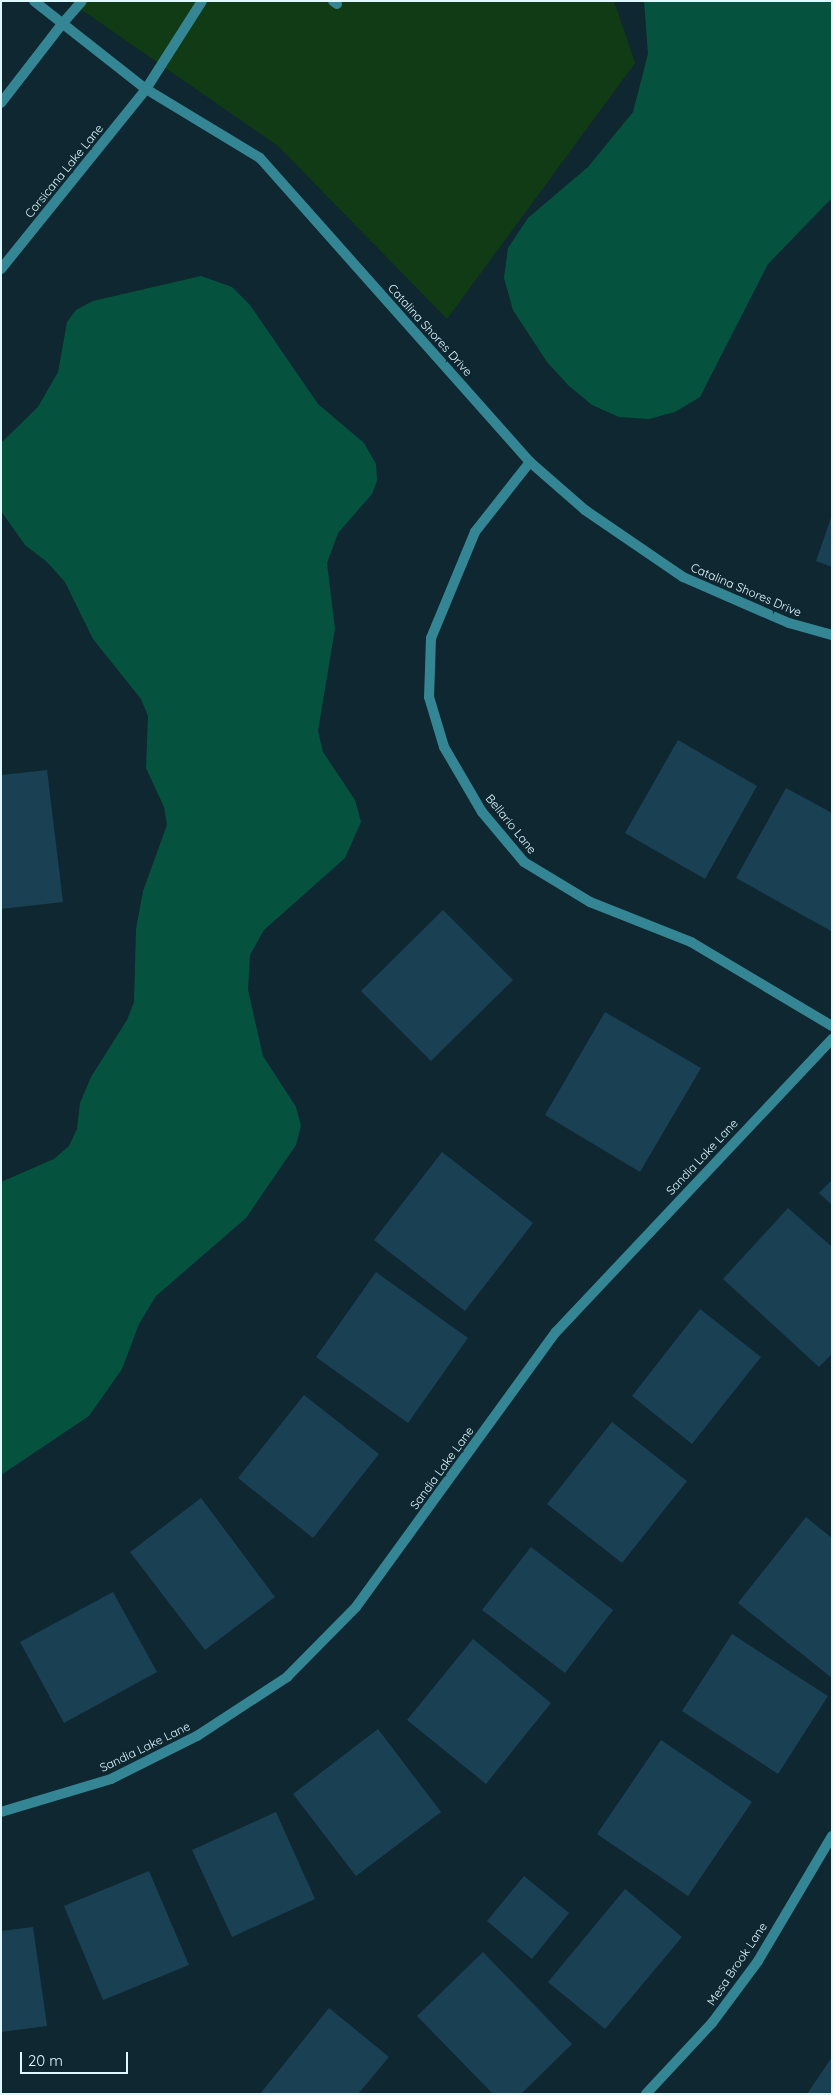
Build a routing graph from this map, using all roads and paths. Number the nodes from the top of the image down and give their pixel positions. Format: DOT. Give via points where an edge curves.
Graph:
graph roads {
  1 [pos="34,1"];
  2 [pos="82,1"];
  3 [pos="202,1"];
  4 [pos="62,24"];
  5 [pos="146,90"];
  6 [pos="1,103"];
  7 [pos="1,269"];
  8 [pos="530,462"];
  9 [pos="832,635"];
  10 [pos="832,1026"];
  11 [pos="832,1039"];
  12 [pos="1,1812"];
  13 [pos="832,1836"];
  14 [pos="646,2094"];
  1 -- 4 [label="street, Catalina Shores Drive"];
  2 -- 4 [label="street"];
  3 -- 5 [label="street, Corsicana Lake Lane"];
  4 -- 5 [label="street, Catalina Shores Drive"];
  4 -- 6 [label="street"];
  5 -- 7 [label="street, Corsicana Lake Lane"];
  5 -- 8 [label="street, Catalina Shores Drive" via="260,158"];
  8 -- 9 [label="street, Catalina Shores Drive" via="585,510 683,577 789,623"];
  8 -- 10 [label="street, Bellario Lane" via="475,532 449,586 431,638 429,697 444,748 482,812 524,862 590,902 691,942"];
  11 -- 12 [label="street, Sandia Lake Lane" via="556,1332 356,1607 287,1677 197,1736 111,1779"];
  13 -- 14 [label="street, Mesa Brook Lane" via="758,1961 712,2023"];
}
